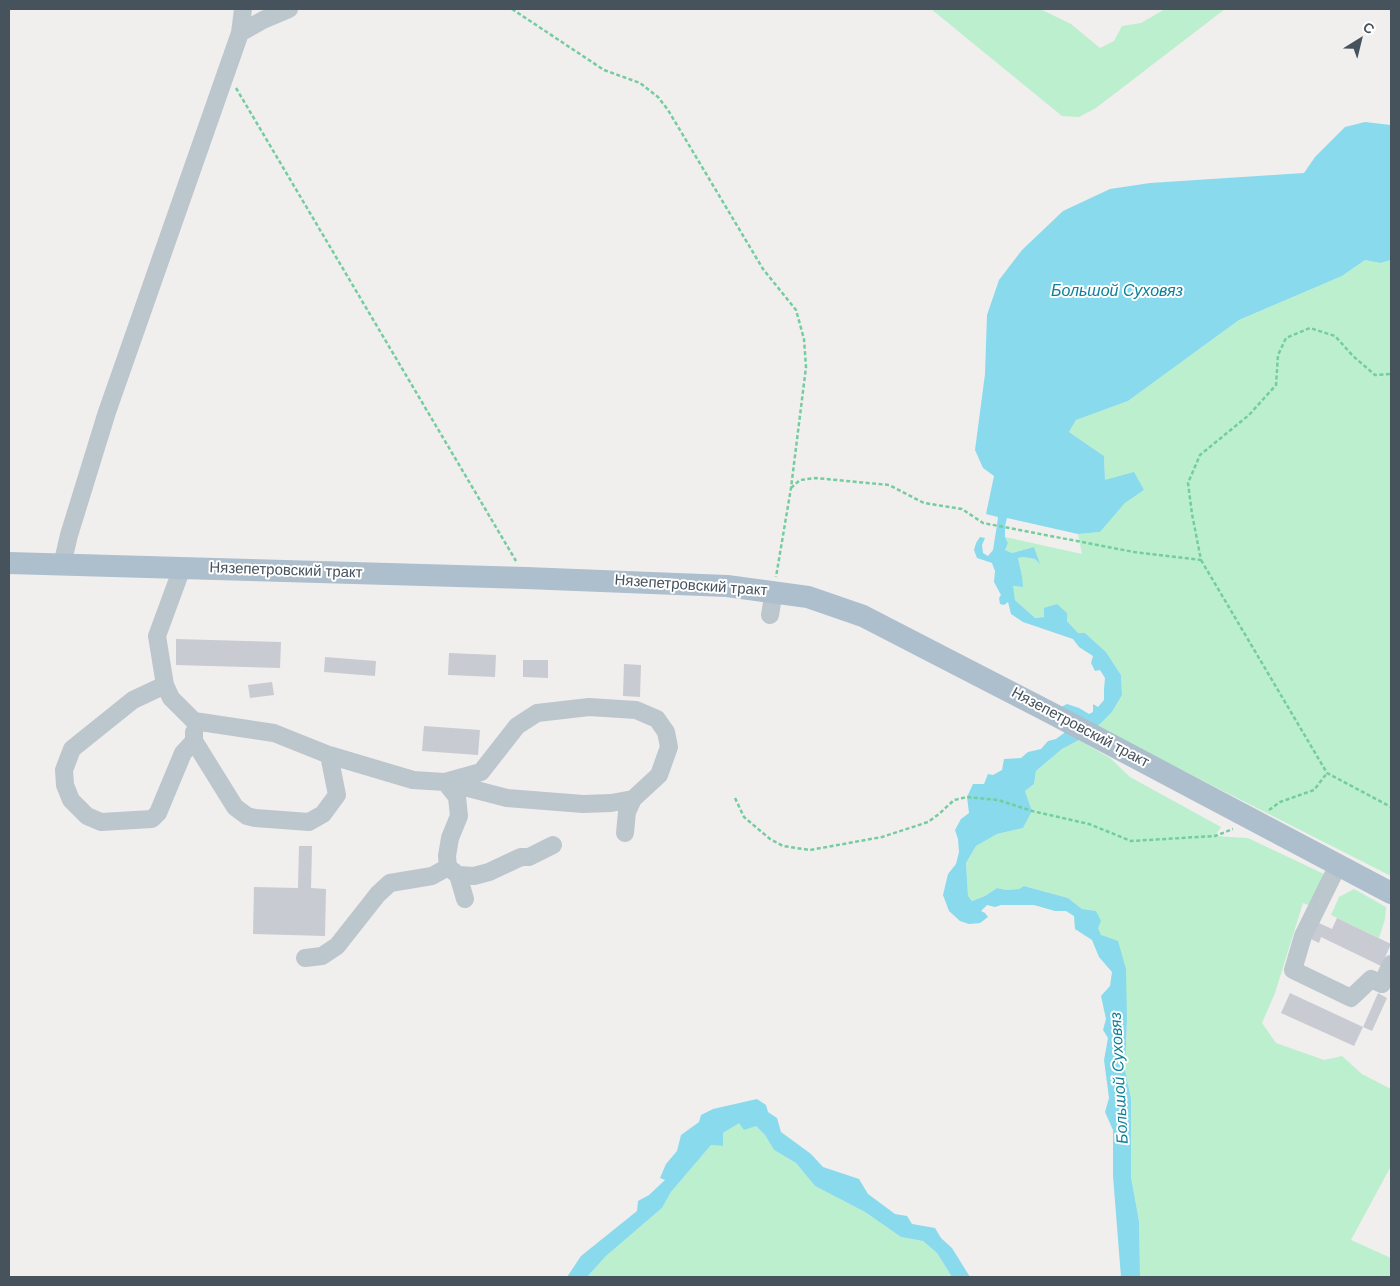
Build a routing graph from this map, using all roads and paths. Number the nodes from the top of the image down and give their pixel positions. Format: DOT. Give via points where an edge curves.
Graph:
graph roads {
  1 [pos="243,9"];
  2 [pos="290,9"];
  3 [pos="512,9"];
  4 [pos="240,33"];
  5 [pos="227,72"];
  6 [pos="1391,374"];
  7 [pos="791,488"];
  8 [pos="1201,560"];
  9 [pos="9,563"];
  10 [pos="62,565"];
  11 [pos="182,568"];
  12 [pos="526,578"];
  13 [pos="774,591"];
  14 [pos="770,615"];
  15 [pos="165,685"];
  16 [pos="194,721"];
  17 [pos="194,741"];
  18 [pos="329,755"];
  19 [pos="1327,773"];
  20 [pos="446,782"];
  21 [pos="736,798"];
  22 [pos="634,799"];
  23 [pos="1391,807"];
  24 [pos="1254,821"];
  25 [pos="625,833"];
  26 [pos="553,845"];
  27 [pos="1338,865"];
  28 [pos="453,871"];
  29 [pos="1391,893"];
  30 [pos="465,899"];
  31 [pos="305,958"];
  32 [pos="1391,964"];
  1 -- 4 [label="lane"];
  2 -- 4 [label="lane"];
  3 -- 7 [label="path" via="604,70 640,82 658,98 763,269 793,304 804,339 806,367"];
  4 -- 5 [label="lane"];
  5 -- 10 [label="lane" via="107,412"];
  5 -- 12 [label="path"];
  6 -- 8 [label="path" via="1375,375 1335,336 1310,328 1286,338 1278,355 1276,385 1249,415 1200,455 1188,483"];
  7 -- 8 [label="path" via="800,480 816,478 888,485 924,503 962,509 983,523 1134,552"];
  7 -- 13 [label="path"];
  8 -- 19 [label="path"];
  9 -- 10 [label="main road, Нязепетровский тракт"];
  10 -- 11 [label="main road, Нязепетровский тракт"];
  11 -- 12 [label="main road, Нязепетровский тракт"];
  11 -- 15 [label="lane" via="157,636"];
  12 -- 13 [label="main road, Нязепетровский тракт" via="727,586"];
  13 -- 14 [label="lane"];
  13 -- 24 [label="main road, Нязепетровский тракт" via="808,597 863,616"];
  15 -- 16 [label="lane" via="171,698"];
  15 -- 17 [label="lane" via="132,700 72,749 64,770 70,800 87,816 101,822 152,819 158,813 183,753"];
  16 -- 17 [label="lane"];
  16 -- 18 [label="lane" via="274,733"];
  17 -- 18 [label="lane" via="235,807 255,818 309,822 323,814 337,795"];
  18 -- 20 [label="lane" via="413,780"];
  19 -- 23 [label="path"];
  19 -- 24 [label="path" via="1314,790 1280,802"];
  20 -- 22 [label="lane" via="516,799 583,804"];
  20 -- 22 [label="lane" via="481,772 517,726 537,714 589,706 636,710 657,719 666,732 668,748 659,775"];
  20 -- 28 [label="lane" via="457,798 459,816 447,856"];
  21 -- 24 [label="path" via="744,817 770,839 783,846 810,850 882,838 928,822 954,800 966,797 998,800 1089,824 1131,841 1215,836"];
  22 -- 25 [label="lane" via="627,812"];
  24 -- 27 [label="main road, Нязепетровский тракт"];
  26 -- 28 [label="lane" via="474,876"];
  27 -- 29 [label="main road, Нязепетровский тракт"];
  27 -- 32 [label="lane" via="1303,936 1294,970 1352,998 1370,979 1382,984"];
  28 -- 30 [label="lane"];
  28 -- 31 [label="lane" via="390,883 337,946 322,956"];
}
